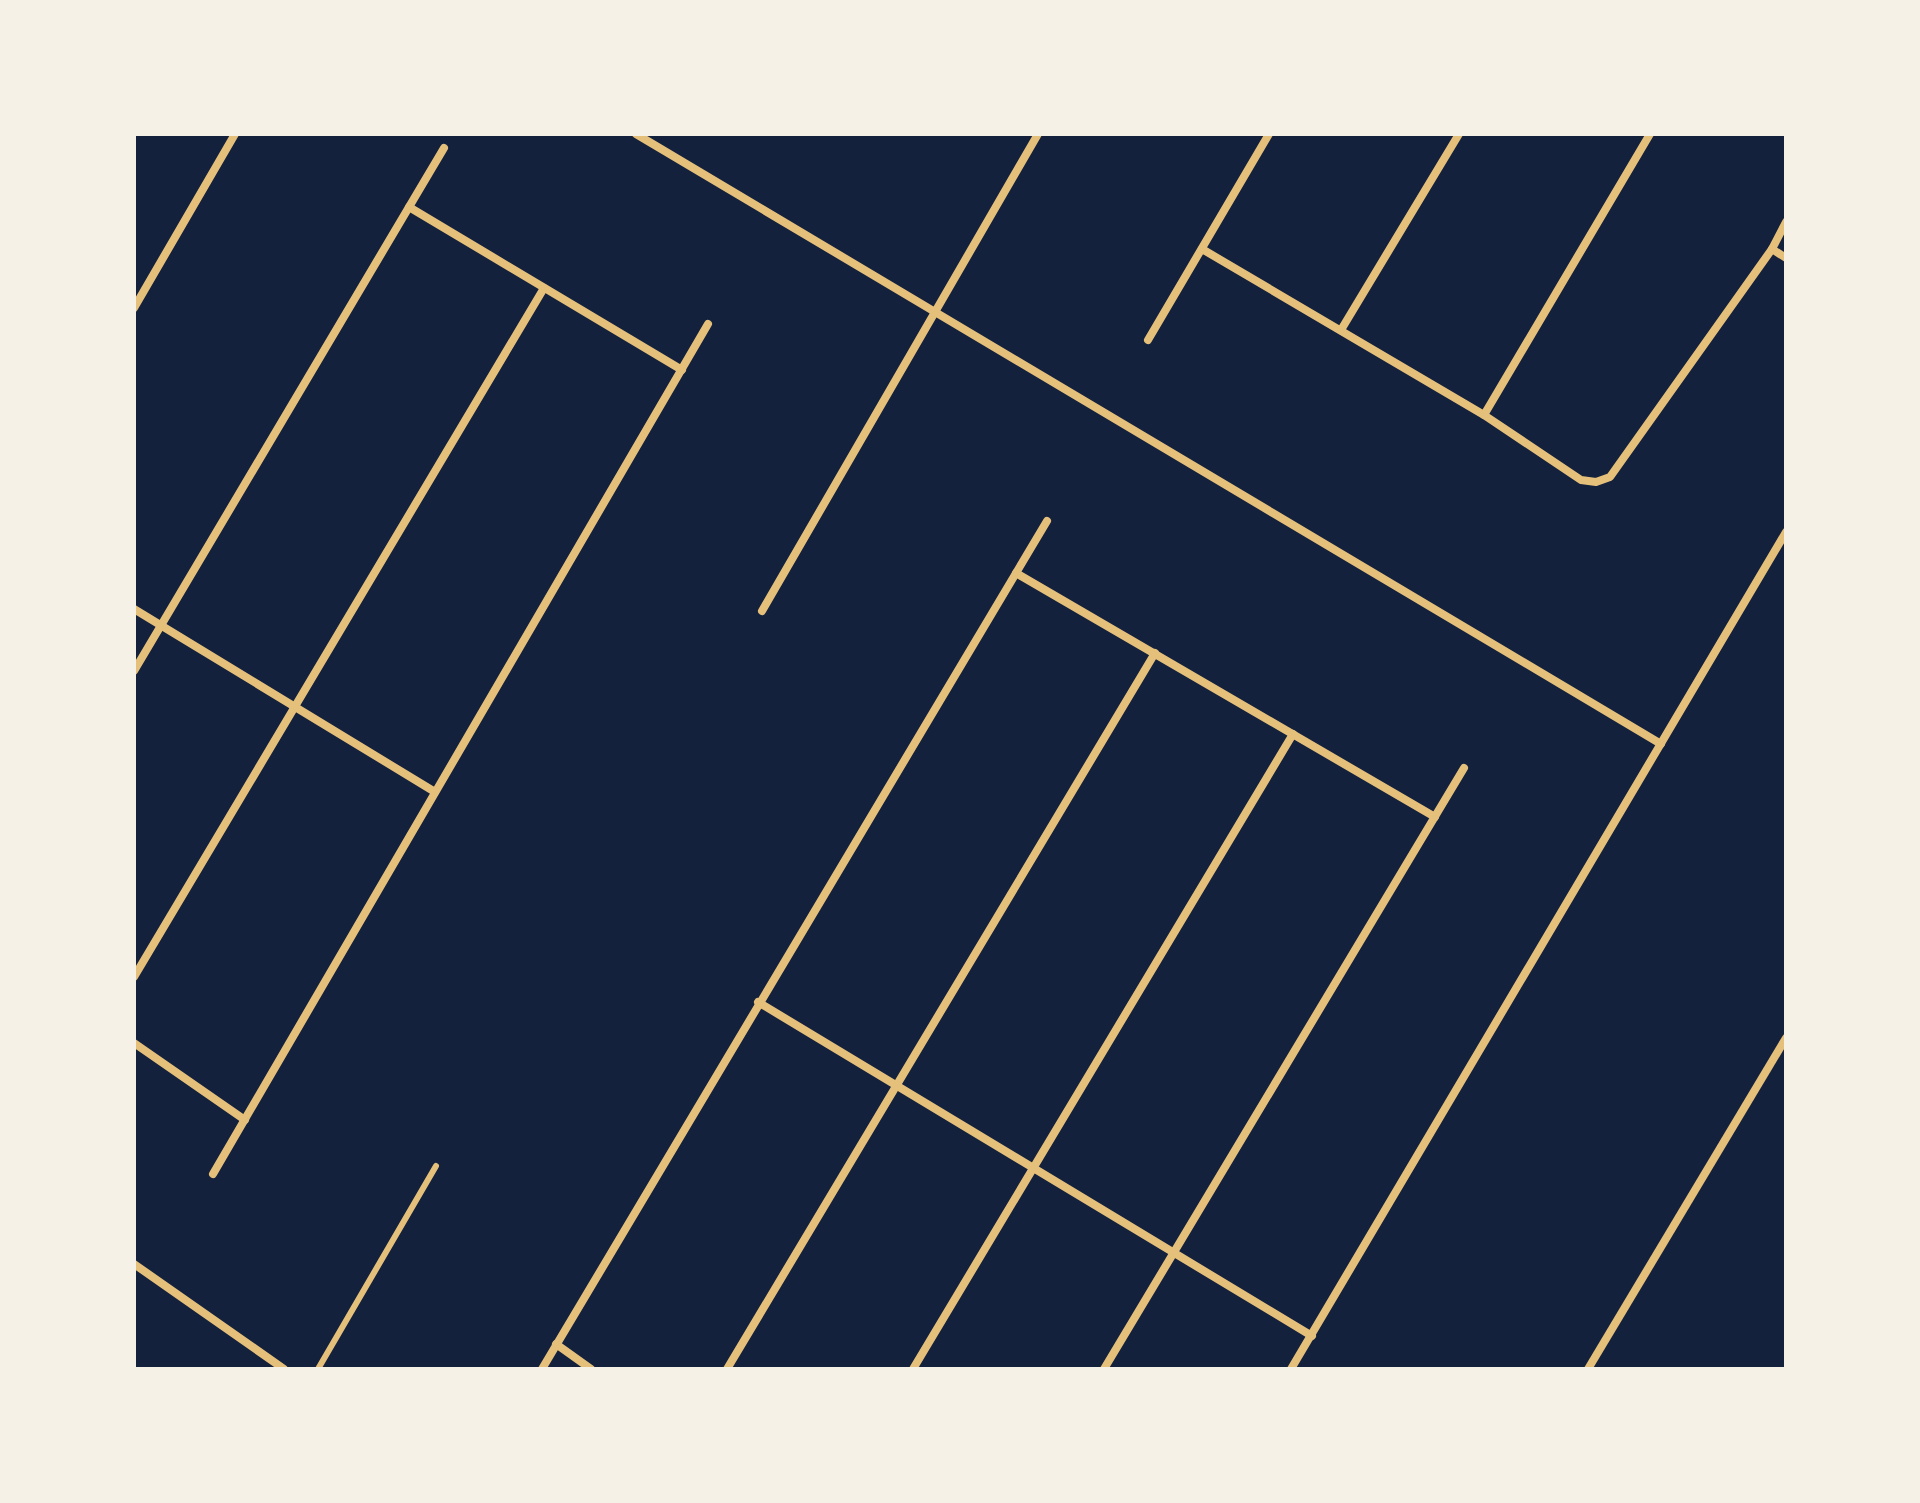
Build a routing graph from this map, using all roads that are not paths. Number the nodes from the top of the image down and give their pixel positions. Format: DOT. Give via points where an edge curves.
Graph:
graph roads {
  1 [pos="235,134"];
  2 [pos="636,134"];
  3 [pos="1038,134"];
  4 [pos="1269,134"];
  5 [pos="1459,134"];
  6 [pos="1650,134"];
  7 [pos="444,148"];
  8 [pos="409,207"];
  9 [pos="1786,222"];
  10 [pos="1202,249"];
  11 [pos="1772,249"];
  12 [pos="1786,258"];
  13 [pos="544,288"];
  14 [pos="134,308"];
  15 [pos="936,313"];
  16 [pos="708,324"];
  17 [pos="1341,330"];
  18 [pos="1148,340"];
  19 [pos="682,370"];
  20 [pos="1484,415"];
  21 [pos="1047,521"];
  22 [pos="1786,532"];
  23 [pos="1016,573"];
  24 [pos="134,609"];
  25 [pos="762,611"];
  26 [pos="161,626"];
  27 [pos="1155,653"];
  28 [pos="134,671"];
  29 [pos="295,707"];
  30 [pos="1293,734"];
  31 [pos="1661,744"];
  32 [pos="1464,768"];
  33 [pos="435,792"];
  34 [pos="1435,817"];
  35 [pos="134,977"];
  36 [pos="758,1002"];
  37 [pos="1786,1038"];
  38 [pos="134,1043"];
  39 [pos="895,1084"];
  40 [pos="245,1120"];
  41 [pos="436,1166"];
  42 [pos="1032,1167"];
  43 [pos="213,1174"];
  44 [pos="1172,1252"];
  45 [pos="134,1264"];
  46 [pos="1312,1336"];
  47 [pos="556,1344"];
  48 [pos="284,1369"];
  49 [pos="318,1369"];
  50 [pos="542,1369"];
  51 [pos="591,1369"];
  52 [pos="727,1369"];
  53 [pos="913,1369"];
  54 [pos="1104,1369"];
  55 [pos="1291,1369"];
  56 [pos="1588,1369"];
  1 -- 14 [label="street"];
  2 -- 15 [label="street"];
  3 -- 15 [label="street"];
  4 -- 10 [label="street"];
  5 -- 17 [label="street"];
  6 -- 20 [label="street"];
  7 -- 8 [label="street"];
  8 -- 13 [label="street"];
  8 -- 26 [label="street"];
  9 -- 11 [label="street"];
  10 -- 17 [label="street"];
  10 -- 18 [label="street"];
  11 -- 12 [label="street"];
  11 -- 20 [label="street" via="1610,477 1581,480"];
  13 -- 19 [label="street"];
  13 -- 29 [label="street"];
  15 -- 25 [label="street"];
  15 -- 31 [label="street"];
  16 -- 19 [label="street"];
  17 -- 20 [label="street"];
  19 -- 33 [label="street"];
  21 -- 23 [label="street"];
  22 -- 31 [label="street"];
  23 -- 27 [label="street"];
  23 -- 36 [label="street"];
  24 -- 26 [label="street"];
  26 -- 28 [label="street"];
  26 -- 29 [label="street"];
  27 -- 30 [label="street"];
  27 -- 39 [label="street"];
  29 -- 33 [label="street"];
  29 -- 35 [label="street"];
  30 -- 34 [label="street"];
  30 -- 42 [label="street"];
  31 -- 46 [label="street"];
  32 -- 34 [label="street"];
  33 -- 40 [label="street"];
  34 -- 44 [label="street"];
  36 -- 39 [label="street"];
  36 -- 47 [label="street"];
  37 -- 56 [label="street"];
  38 -- 40 [label="street"];
  39 -- 42 [label="street"];
  39 -- 52 [label="street"];
  40 -- 43 [label="street"];
  41 -- 49 [label="lane"];
  42 -- 44 [label="street"];
  42 -- 53 [label="street"];
  44 -- 46 [label="street"];
  44 -- 54 [label="street"];
  45 -- 48 [label="street"];
  46 -- 55 [label="street"];
  47 -- 50 [label="street"];
  47 -- 51 [label="street"];
}
